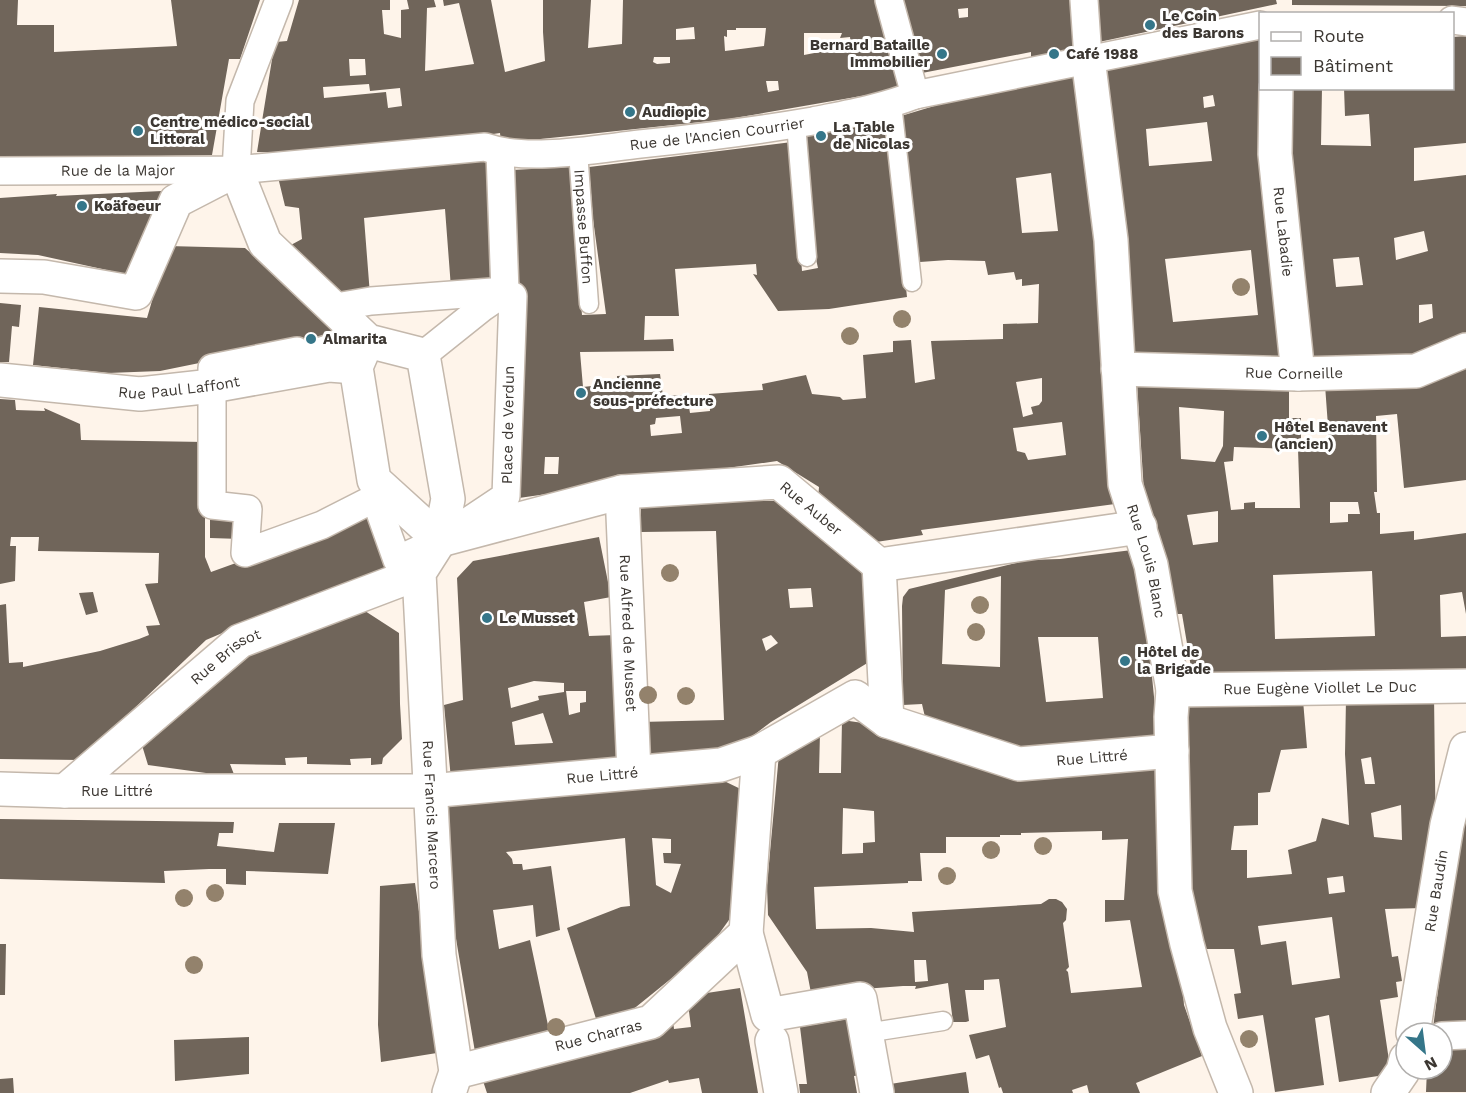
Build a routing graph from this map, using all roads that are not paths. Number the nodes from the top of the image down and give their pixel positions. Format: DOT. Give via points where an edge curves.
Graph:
graph roads {
  1 [pos="279,0"];
  2 [pos="889,0"];
  3 [pos="1084,0"];
  4 [pos="1259,25"];
  5 [pos="1088,58"];
  6 [pos="1276,90"];
  7 [pos="903,99"];
  8 [pos="796,124"];
  9 [pos="578,151"];
  10 [pos="500,153"];
  11 [pos="236,170"];
  12 [pos="0,171"];
  13 [pos="807,257"];
  14 [pos="0,276"];
  15 [pos="912,282"];
  16 [pos="499,296"];
  17 [pos="589,304"];
  18 [pos="359,345"];
  19 [pos="1466,350"];
  20 [pos="423,355"];
  21 [pos="1118,369"];
  22 [pos="1298,374"];
  23 [pos="0,380"];
  24 [pos="212,386"];
  25 [pos="622,492"];
  26 [pos="1140,527"];
  27 [pos="440,540"];
  28 [pos="879,565"];
  29 [pos="418,573"];
  30 [pos="1466,686"];
  31 [pos="1173,690"];
  32 [pos="887,721"];
  33 [pos="1466,749"];
  34 [pos="1172,751"];
  35 [pos="759,752"];
  36 [pos="634,772"];
  37 [pos="0,789"];
  38 [pos="65,791"];
  39 [pos="429,791"];
  40 [pos="746,933"];
  41 [pos="943,1021"];
  42 [pos="1415,1021"];
  43 [pos="866,1033"];
  44 [pos="772,1041"];
  45 [pos="452,1082"];
  46 [pos="781,1093"];
  47 [pos="877,1093"];
  48 [pos="1236,1093"];
  1 -- 11 [label="street" via="240,101"];
  2 -- 7 [label="street"];
  3 -- 5 [label="street"];
  4 -- 5 [label="street, Rue de l'Ancien Courrier"];
  5 -- 7 [label="street, Rue de l'Ancien Courrier"];
  5 -- 21 [label="street, Rue Louis Blanc" via="1111,240"];
  6 -- 22 [label="street, Rue Labadie" via="1275,154"];
  7 -- 8 [label="street, Rue de l'Ancien Courrier"];
  7 -- 15 [label="lane"];
  8 -- 9 [label="street, Rue de l'Ancien Courrier"];
  8 -- 13 [label="lane"];
  9 -- 10 [label="street, Rue de l'Ancien Courrier"];
  9 -- 17 [label="lane, Impasse Buffon"];
  10 -- 11 [label="street, Rue de l'Ancien Courrier" via="485,147"];
  10 -- 16 [label="street" via="505,292"];
  11 -- 12 [label="street, Rue de la Major"];
  11 -- 14 [label="street" via="176,201 136,293 44,277"];
  11 -- 18 [label="street" via="265,243"];
  16 -- 18 [label="street" via="492,292 451,294 342,306"];
  16 -- 20 [label="street"];
  16 -- 27 [label="street, Place de Verdun" via="513,296 506,496"];
  18 -- 20 [label="street"];
  18 -- 24 [label="street, Rue Paul Laffont" via="329,365"];
  18 -- 27 [label="street" via="374,480"];
  19 -- 22 [label="street, Rue Corneille" via="1416,370"];
  20 -- 27 [label="street" via="448,499"];
  21 -- 22 [label="street, Rue Corneille"];
  21 -- 26 [label="street, Rue Louis Blanc" via="1125,484"];
  23 -- 24 [label="street, Rue Paul Laffont" via="140,394"];
  24 -- 27 [label="street, Place de Verdun" via="212,505 248,509 245,553 322,525 375,498 397,560"];
  25 -- 27 [label="street, Rue Auber"];
  25 -- 28 [label="street, Rue Auber" via="779,482"];
  25 -- 36 [label="street, Rue Alfred de Musset"];
  26 -- 28 [label="street"];
  26 -- 31 [label="street, Rue Louis Blanc" via="1151,565"];
  27 -- 29 [label="street"];
  28 -- 32 [label="street"];
  29 -- 38 [label="street, Rue Brissot" via="240,641"];
  29 -- 39 [label="street, Rue Francis Marcero"];
  30 -- 31 [label="street, Rue Eugène Viollet Le Duc"];
  31 -- 34 [label="street, Rue Louis Blanc"];
  32 -- 34 [label="street, Rue Littré" via="1019,764"];
  32 -- 35 [label="street, Rue Littré" via="855,697"];
  33 -- 42 [label="street, Rue Baudin" via="1447,825"];
  34 -- 48 [label="street, Rue Louis Blanc" via="1175,891 1210,1028"];
  35 -- 36 [label="street, Rue Littré" via="721,765"];
  35 -- 40 [label="street"];
  36 -- 39 [label="street, Rue Littré"];
  37 -- 38 [label="street, Rue Littré"];
  38 -- 39 [label="street, Rue Littré"];
  39 -- 45 [label="street, Rue Francis Marcero" via="439,956"];
  40 -- 43 [label="street" via="768,1015 860,999"];
  40 -- 45 [label="street, Rue Charras" via="651,1022"];
  41 -- 43 [label="lane"];
  43 -- 47 [label="street"];
  44 -- 46 [label="street"];
}
